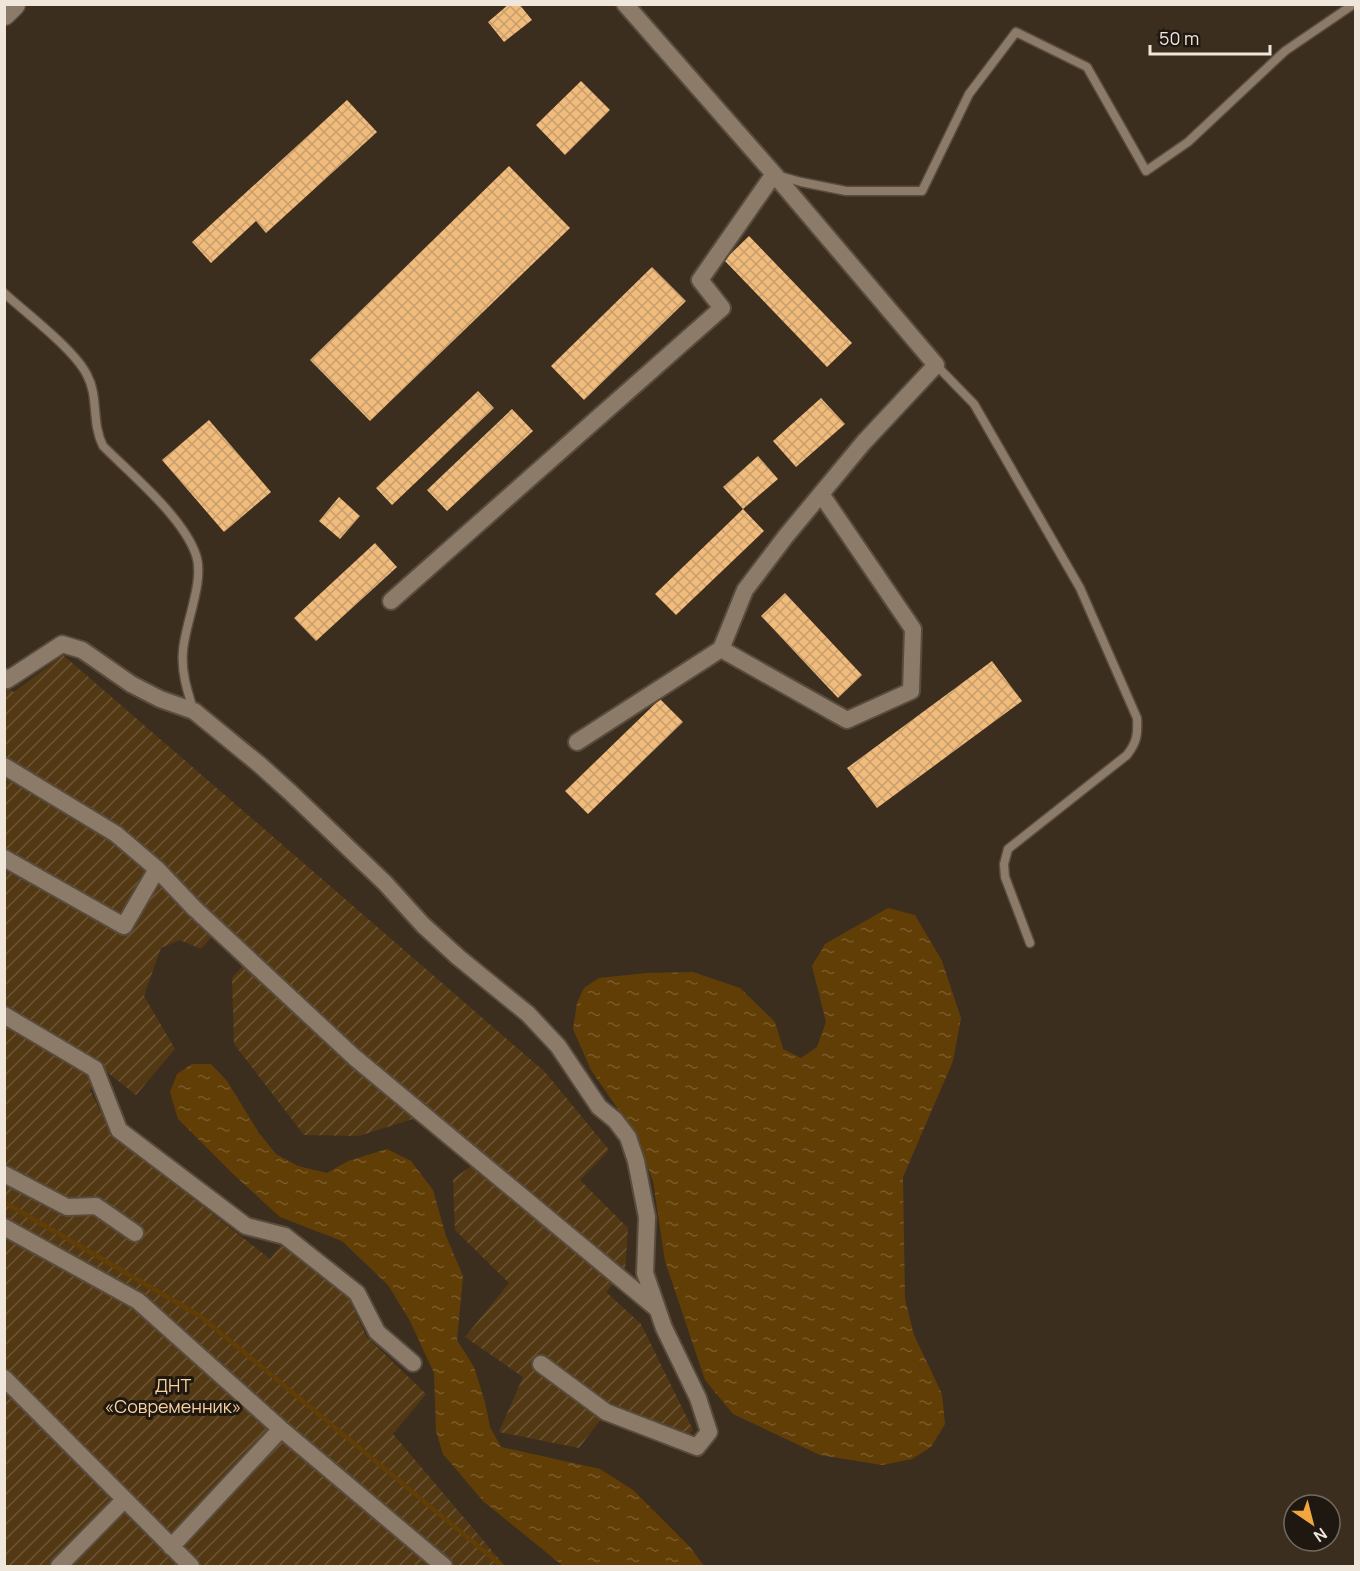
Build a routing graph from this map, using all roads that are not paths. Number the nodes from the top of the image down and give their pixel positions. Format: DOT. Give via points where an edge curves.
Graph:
graph roads {
  1 [pos="13,4"];
  2 [pos="625,4"];
  3 [pos="1354,4"];
  4 [pos="4,13"];
  5 [pos="774,174"];
  6 [pos="4,293"];
  7 [pos="936,365"];
  8 [pos="821,494"];
  9 [pos="391,601"];
  10 [pos="721,649"];
  11 [pos="4,677"];
  12 [pos="194,711"];
  13 [pos="578,742"];
  14 [pos="4,766"];
  15 [pos="4,858"];
  16 [pos="157,869"];
  17 [pos="1030,943"];
  18 [pos="4,1015"];
  19 [pos="4,1174"];
  20 [pos="4,1227"];
  21 [pos="135,1233"];
  22 [pos="656,1308"];
  23 [pos="413,1363"];
  24 [pos="541,1364"];
  25 [pos="4,1378"];
  26 [pos="281,1429"];
  27 [pos="124,1500"];
  28 [pos="171,1547"];
  29 [pos="59,1566"];
  30 [pos="191,1566"];
  31 [pos="444,1566"];
  1 -- 4 [label="street"];
  2 -- 5 [label="street"];
  3 -- 5 [label="lane" via="1285,51 1188,142 1146,171 1087,67 1016,32 969,93 922,190 846,191"];
  5 -- 7 [label="street"];
  5 -- 9 [label="street" via="700,280 722,308"];
  6 -- 12 [label="lane" via="76,358 93,392 97,434 104,446 169,513 196,557 198,575 183,651 185,685"];
  7 -- 8 [label="street"];
  7 -- 17 [label="lane" via="974,404 1074,578 1137,718 1138,734 1127,755 1008,849 1005,877"];
  8 -- 10 [label="street" via="745,590"];
  8 -- 10 [label="street" via="913,629 911,691 847,720"];
  10 -- 13 [label="street"];
  11 -- 12 [label="street" via="7,680 62,644 82,650 160,699"];
  12 -- 22 [label="street" via="260,765 385,883 423,925 528,1014 558,1046 599,1107 628,1137 646,1217 645,1273"];
  14 -- 16 [label="street" via="116,834"];
  15 -- 16 [label="street" via="124,926"];
  16 -- 22 [label="street" via="354,1057"];
  18 -- 23 [label="street" via="95,1069 119,1130 246,1226 285,1236 357,1293 377,1332"];
  19 -- 21 [label="street" via="67,1207 96,1206"];
  20 -- 26 [label="street" via="138,1301"];
  22 -- 24 [label="street" via="705,1420 708,1432 697,1447 606,1412"];
  25 -- 27 [label="street"];
  26 -- 28 [label="street"];
  26 -- 31 [label="street"];
  27 -- 28 [label="street"];
  27 -- 29 [label="street"];
  28 -- 30 [label="street"];
}
